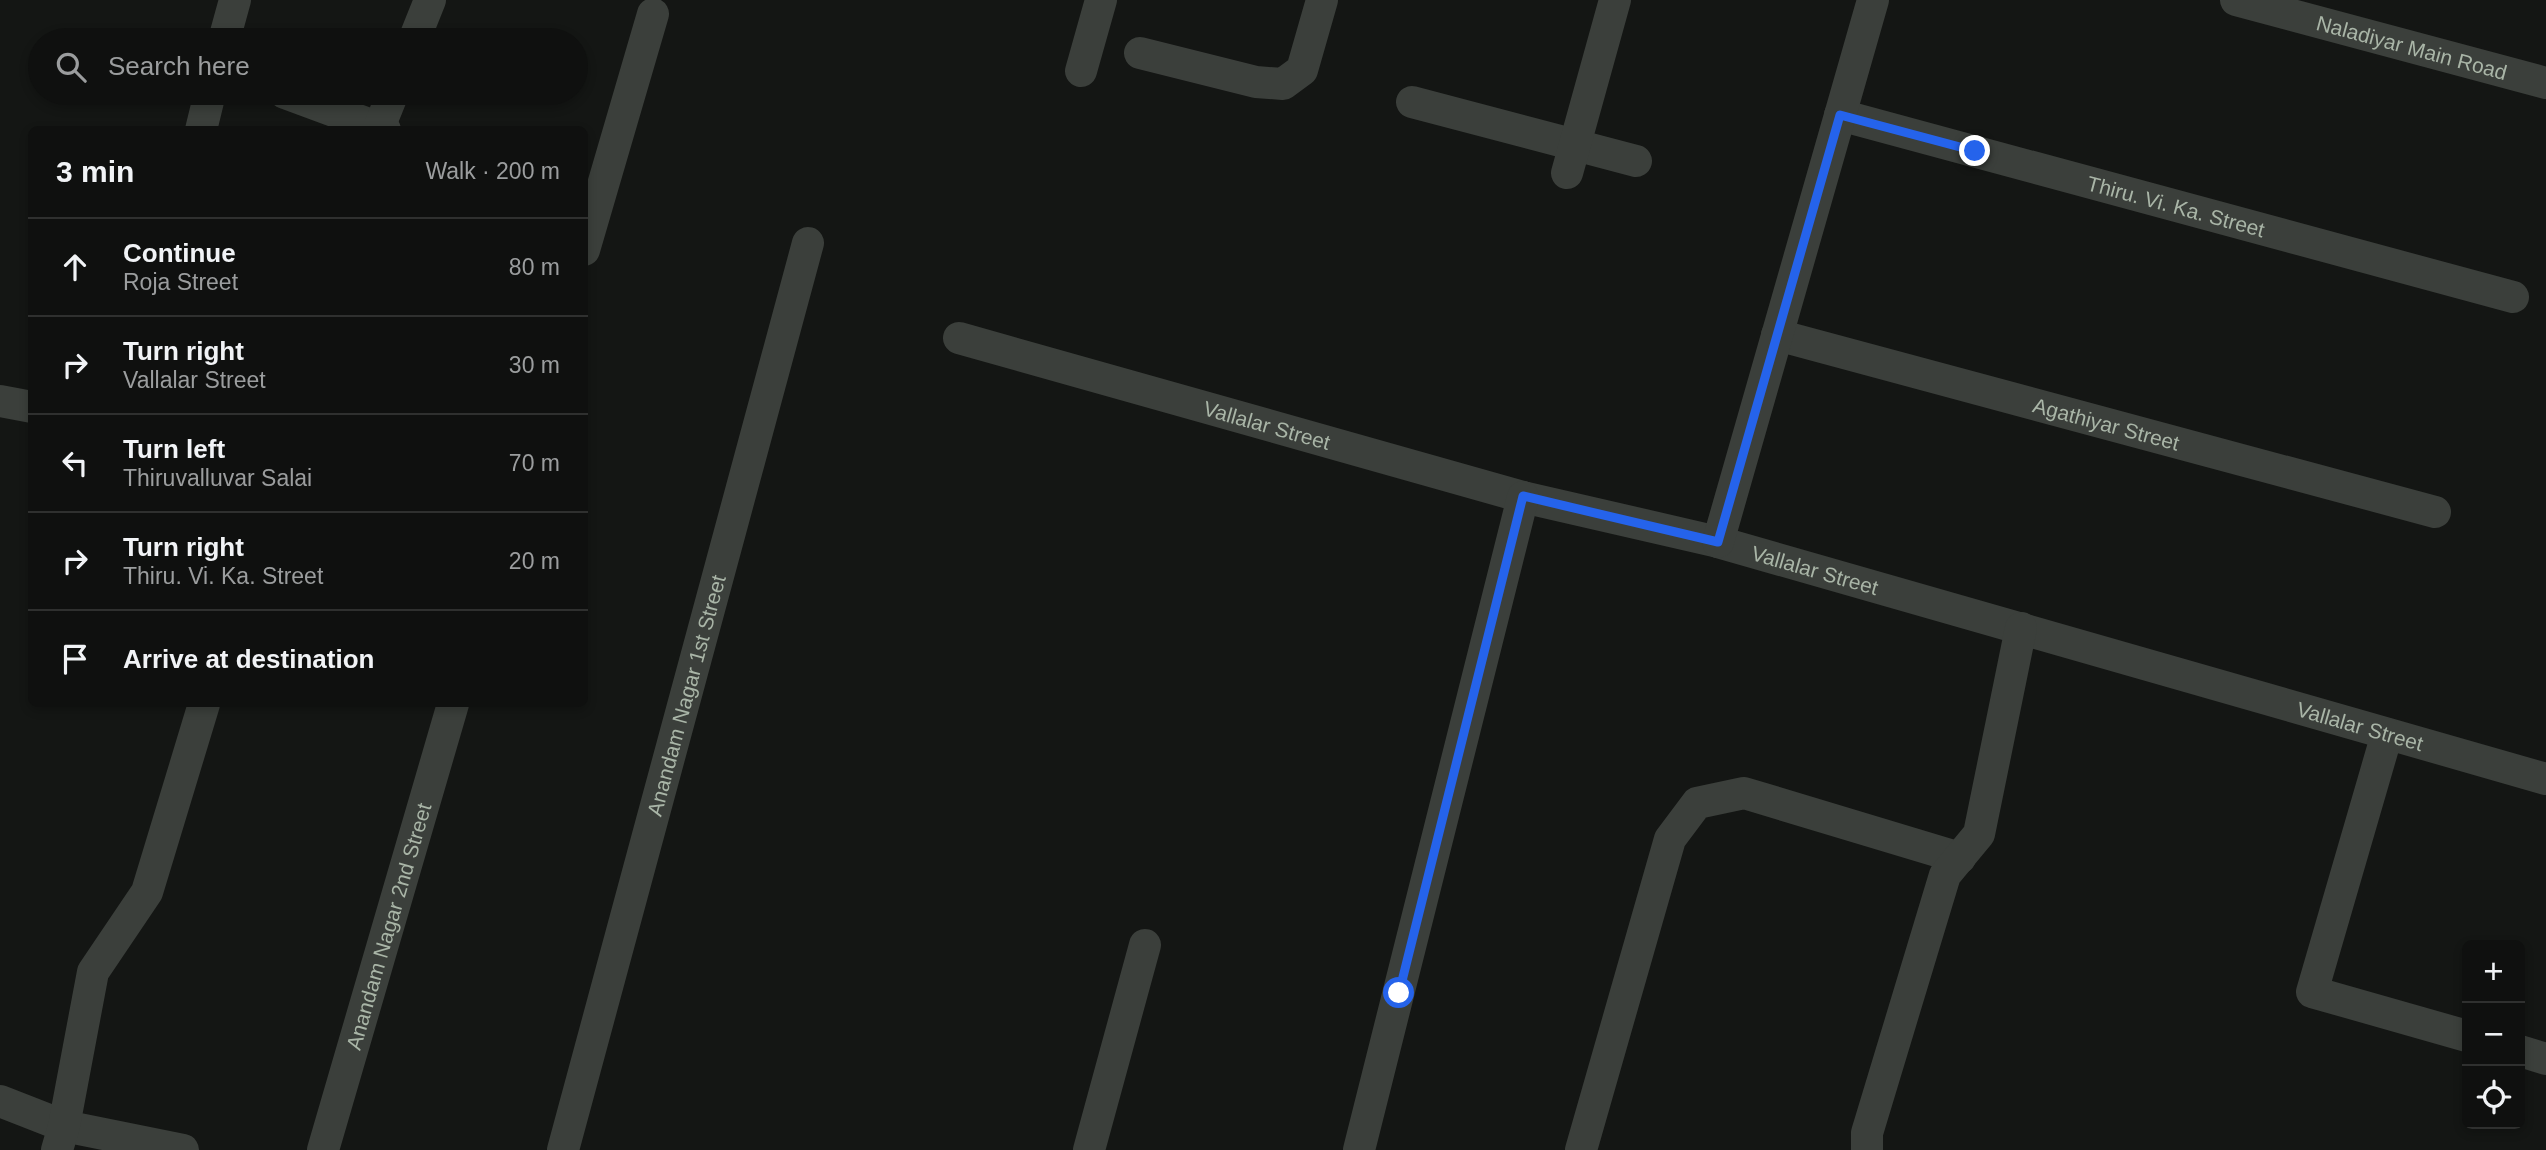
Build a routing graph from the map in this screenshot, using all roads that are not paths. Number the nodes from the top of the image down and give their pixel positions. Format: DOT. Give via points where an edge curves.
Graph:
graph roads {
  1 [pos="235,0"];
  2 [pos="430,0"];
  3 [pos="1101,0"];
  4 [pos="1322,0"];
  5 [pos="1615,0"];
  6 [pos="1873,0"];
  7 [pos="2236,0"];
  8 [pos="653,14"];
  9 [pos="227,28"];
  10 [pos="419,28"];
  11 [pos="1140,53"];
  12 [pos="1081,71"];
  13 [pos="2546,83"];
  14 [pos="1412,102"];
  15 [pos="207,105"];
  16 [pos="317,105"];
  17 [pos="389,105"];
  18 [pos="1840,115"];
  19 [pos="202,126"];
  20 [pos="373,126"];
  21 [pos="382,126"];
  22 [pos="1571,159"];
  23 [pos="1636,161"];
  24 [pos="591,206"];
  25 [pos="588,225"];
  26 [pos="808,243"];
  27 [pos="2513,297"];
  28 [pos="1777,335"];
  29 [pos="960,338"];
  30 [pos="0,401"];
  31 [pos="28,406"];
  32 [pos="1523,496"];
  33 [pos="2435,512"];
  34 [pos="1718,542"];
  35 [pos="2021,628"];
  36 [pos="203,707"];
  37 [pos="452,707"];
  38 [pos="2387,734"];
  39 [pos="2546,779"];
  40 [pos="1960,858"];
  41 [pos="1144,945"];
  42 [pos="2462,1035"];
  43 [pos="2525,1053"];
  44 [pos="2546,1059"];
  45 [pos="0,1101"];
  46 [pos="61,1138"];
  47 [pos="183,1150"];
  48 [pos="323,1150"];
  49 [pos="563,1150"];
  50 [pos="1089,1150"];
  51 [pos="1359,1150"];
  52 [pos="1581,1150"];
  53 [pos="1867,1150"];
  1 -- 9 [label="street"];
  2 -- 10 [label="street"];
  3 -- 12 [label="street"];
  4 -- 11 [label="street" via="1301,70 1283,84 1256,82"];
  5 -- 22 [label="street"];
  6 -- 18 [label="street"];
  7 -- 13 [label="street, Naladiyar Main Road"];
  8 -- 24 [label="street"];
  14 -- 22 [label="street"];
  15 -- 19 [label="street"];
  16 -- 20 [label="street"];
  17 -- 21 [label="street"];
  18 -- 27 [label="street, Thiru. Vi. Ka. Street"];
  18 -- 28 [label="street"];
  22 -- 23 [label="street"];
  24 -- 25 [label="street"];
  26 -- 49 [label="street, Anandam Nagar 1st Street"];
  28 -- 33 [label="street, Agathiyar Street"];
  28 -- 34 [label="street"];
  29 -- 32 [label="street, Vallalar Street"];
  30 -- 31 [label="street"];
  32 -- 34 [label="street, Vallalar Street"];
  32 -- 51 [label="street"];
  34 -- 35 [label="street, Vallalar Street"];
  35 -- 38 [label="street, Vallalar Street"];
  35 -- 40 [label="street" via="1979,834"];
  36 -- 46 [label="street" via="147,892 93,972"];
  37 -- 48 [label="street, Anandam Nagar 2nd Street"];
  38 -- 39 [label="street, Vallalar Street"];
  38 -- 42 [label="street" via="2312,992"];
  40 -- 52 [label="street" via="1744,793 1697,803 1670,839"];
  40 -- 53 [label="street" via="1945,875 1867,1133"];
  41 -- 50 [label="street"];
  43 -- 44 [label="street"];
  45 -- 46 [label="street"];
  46 -- 47 [label="street"];
}
